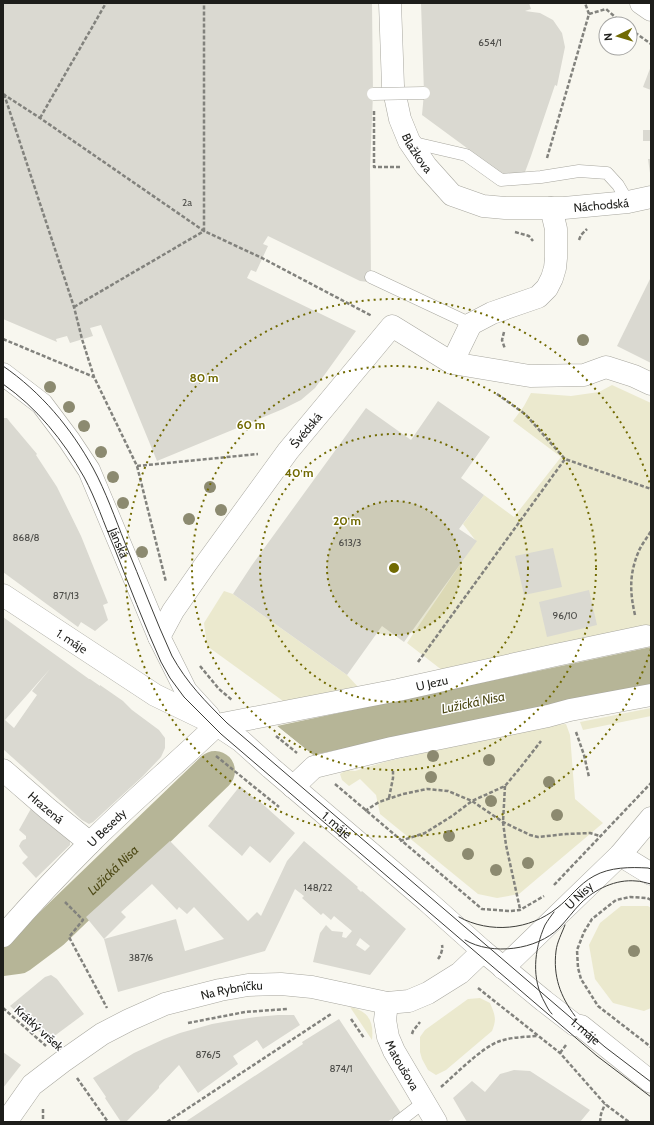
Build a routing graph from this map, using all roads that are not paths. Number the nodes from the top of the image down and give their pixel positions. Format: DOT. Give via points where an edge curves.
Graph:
graph roads {
  1 [pos="390,3"];
  2 [pos="640,3"];
  3 [pos="651,10"];
  4 [pos="424,93"];
  5 [pos="372,94"];
  6 [pos="409,141"];
  7 [pos="651,197"];
  8 [pos="628,202"];
  9 [pos="551,208"];
  10 [pos="371,277"];
  11 [pos="471,324"];
  12 [pos="452,363"];
  13 [pos="3,374"];
  14 [pos="651,384"];
  15 [pos="3,595"];
  16 [pos="159,637"];
  17 [pos="643,637"];
  18 [pos="651,695"];
  19 [pos="217,725"];
  20 [pos="3,770"];
  21 [pos="293,787"];
  22 [pos="651,818"];
  23 [pos="90,843"];
  24 [pos="620,855"];
  25 [pos="651,874"];
  26 [pos="8,931"];
  27 [pos="483,951"];
  28 [pos="503,968"];
  29 [pos="387,1003"];
  30 [pos="651,1082"];
  31 [pos="424,1102"];
  32 [pos="6,1122"];
  33 [pos="398,1122"];
  34 [pos="436,1122"];
  1 -- 6 [label="street, Blažkova" via="392,86 400,119"];
  2 -- 3 [label="street"];
  4 -- 5 [label="lane, bridge"];
  6 -- 8 [label="lane" via="466,155 501,180 579,171 607,173"];
  6 -- 9 [label="street, Blažkova" via="426,166 452,195 483,206"];
  7 -- 8 [label="street, Náchodská"];
  8 -- 9 [label="street, Náchodská"];
  9 -- 11 [label="street" via="556,229 556,258 547,288 538,297 492,313"];
  10 -- 11 [label="lane"];
  11 -- 12 [label="street"];
  12 -- 14 [label="street" via="530,376 584,375 606,367"];
  12 -- 16 [label="street, Švédská" via="392,326 288,452 204,565"];
  13 -- 16 [label="street, Jánská" via="42,404 89,470"];
  15 -- 19 [label="street, 1. máje" via="155,695"];
  16 -- 19 [label="street, Jánská" via="186,691"];
  17 -- 19 [label="street, U Jezu" via="398,690"];
  18 -- 21 [label="street" via="392,748 314,767"];
  19 -- 21 [label="street, 1. máje" via="240,741"];
  19 -- 23 [label="street, U Besedy"];
  20 -- 23 [label="street, Hrazená"];
  21 -- 27 [label="street, 1. máje"];
  22 -- 24 [label="street, U Nisy"];
  23 -- 26 [label="street, U Besedy"];
  24 -- 25 [label="street"];
  24 -- 28 [label="street, U Nisy"];
  27 -- 28 [label="street, 1. máje"];
  27 -- 29 [label="street, Na Rybníčku" via="460,973 428,993 409,1001"];
  28 -- 30 [label="street, 1. máje"];
  29 -- 31 [label="street, Matoušova" via="385,1020 388,1037"];
  29 -- 32 [label="street, Na Rybníčku" via="312,986 281,984 248,985 164,1004 102,1034 69,1069 32,1086"];
  31 -- 33 [label="lane"];
  31 -- 34 [label="street, Matoušova"];
}
